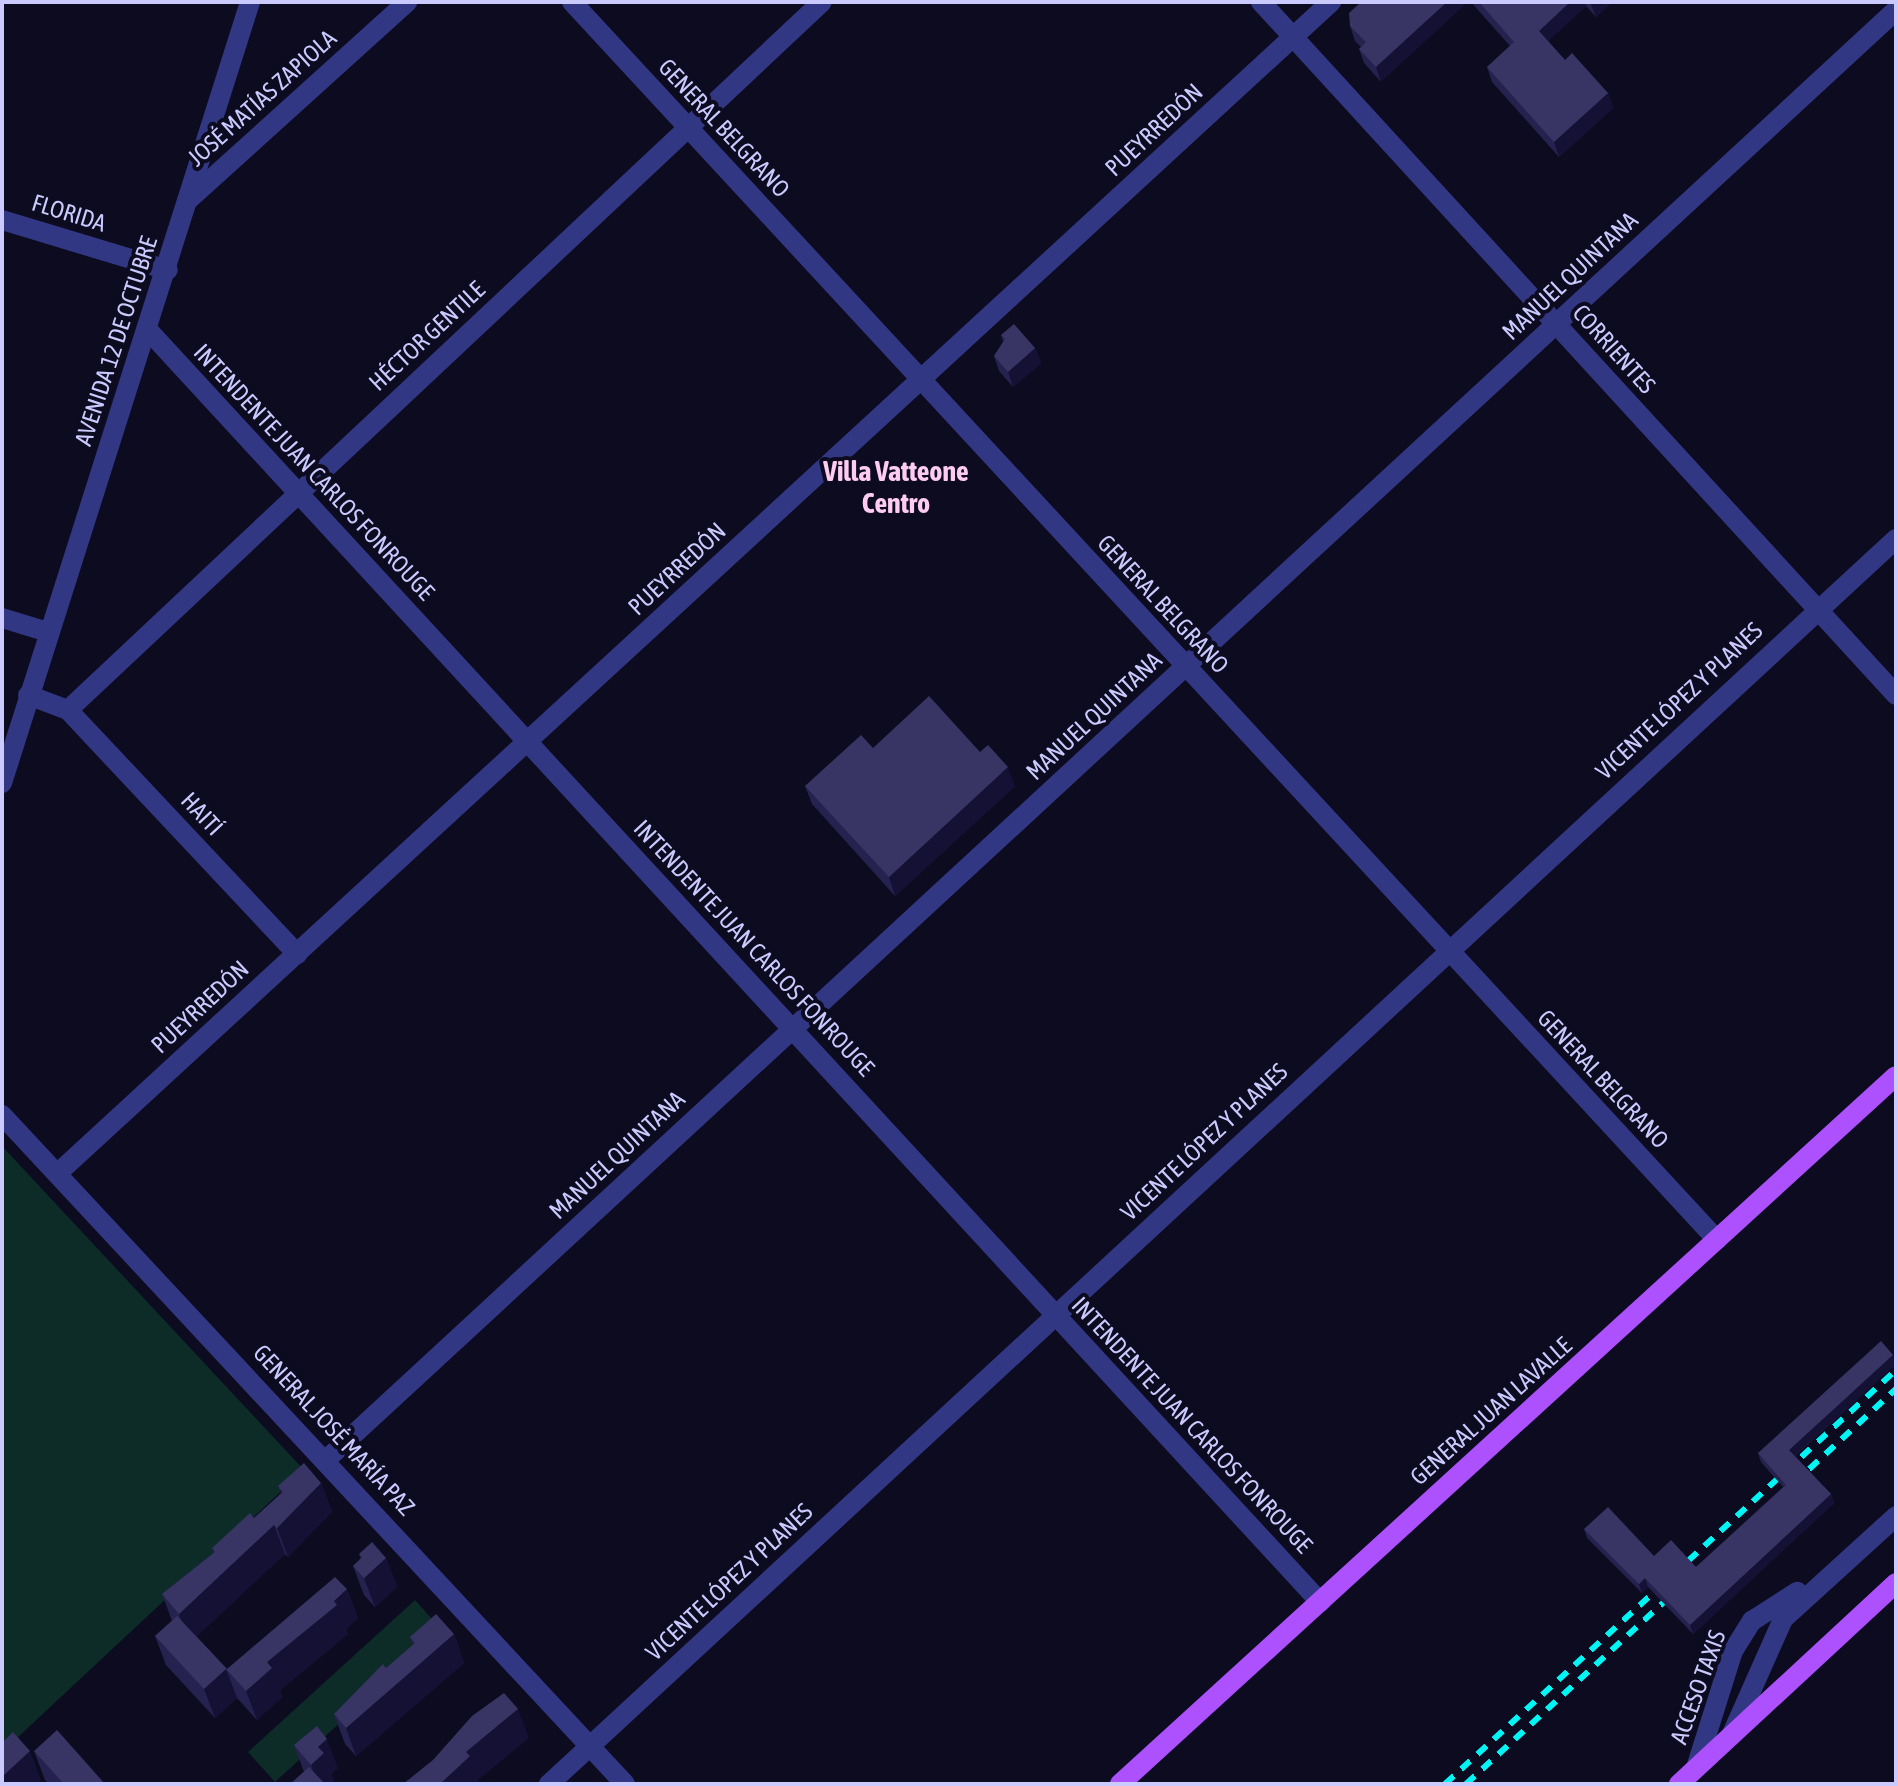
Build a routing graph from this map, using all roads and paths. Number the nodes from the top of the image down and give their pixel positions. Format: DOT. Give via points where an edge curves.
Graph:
graph roads {
  1 [pos="250,2"];
  2 [pos="407,2"];
  3 [pos="572,2"];
  4 [pos="822,2"];
  5 [pos="1261,2"];
  6 [pos="1331,2"];
  7 [pos="1896,10"];
  8 [pos="1293,37"];
  9 [pos="687,126"];
  10 [pos="187,201"];
  11 [pos="2,220"];
  12 [pos="168,270"];
  13 [pos="1556,324"];
  14 [pos="148,330"];
  15 [pos="920,380"];
  16 [pos="298,493"];
  17 [pos="1896,539"];
  18 [pos="1818,610"];
  19 [pos="2,618"];
  20 [pos="48,632"];
  21 [pos="1185,667"];
  22 [pos="28,695"];
  23 [pos="1896,695"];
  24 [pos="68,710"];
  25 [pos="528,741"];
  26 [pos="2,783"];
  27 [pos="1447,949"];
  28 [pos="297,954"];
  29 [pos="793,1028"];
  30 [pos="1896,1076"];
  31 [pos="2,1115"];
  32 [pos="58,1173"];
  33 [pos="1717,1240"];
  34 [pos="1057,1316"];
  35 [pos="327,1459"];
  36 [pos="1896,1516"];
  37 [pos="1829,1572"];
  38 [pos="1896,1583"];
  39 [pos="1320,1602"];
  40 [pos="1731,1736"];
  41 [pos="590,1746"];
  42 [pos="1696,1768"];
  43 [pos="549,1784"];
  44 [pos="625,1784"];
  45 [pos="1120,1784"];
  46 [pos="1679,1784"];
  1 -- 10 [label="street, AVENIDA 12 DE OCTUBRE"];
  2 -- 10 [label="street, JOSÉ MATÍAS ZAPIOLA"];
  3 -- 9 [label="street, GENERAL BELGRANO"];
  4 -- 9 [label="street, HÉCTOR GENTILE"];
  5 -- 8 [label="street, CORRIENTES"];
  6 -- 8 [label="street, PUEYRREDÓN"];
  7 -- 13 [label="street, MANUEL QUINTANA"];
  8 -- 13 [label="street, CORRIENTES"];
  8 -- 15 [label="street, PUEYRREDÓN"];
  9 -- 15 [label="street, GENERAL BELGRANO"];
  9 -- 16 [label="street, HÉCTOR GENTILE"];
  10 -- 12 [label="street, AVENIDA 12 DE OCTUBRE"];
  11 -- 12 [label="street, FLORIDA"];
  12 -- 14 [label="street, AVENIDA 12 DE OCTUBRE"];
  13 -- 18 [label="street, CORRIENTES"];
  13 -- 21 [label="street, MANUEL QUINTANA"];
  14 -- 16 [label="street, INTENDENTE JUAN CARLOS FONROUGE"];
  14 -- 20 [label="street, AVENIDA 12 DE OCTUBRE"];
  15 -- 21 [label="street, GENERAL BELGRANO"];
  15 -- 25 [label="street, PUEYRREDÓN"];
  16 -- 24 [label="street, HÉCTOR GENTILE"];
  16 -- 25 [label="street, INTENDENTE JUAN CARLOS FONROUGE"];
  17 -- 18 [label="street, VICENTE LÓPEZ Y PLANES"];
  18 -- 23 [label="street, CORRIENTES"];
  18 -- 27 [label="street, VICENTE LÓPEZ Y PLANES"];
  19 -- 20 [label="street"];
  20 -- 22 [label="street, AVENIDA 12 DE OCTUBRE"];
  21 -- 27 [label="street, GENERAL BELGRANO"];
  21 -- 29 [label="street, MANUEL QUINTANA"];
  22 -- 24 [label="street"];
  22 -- 26 [label="street, AVENIDA 12 DE OCTUBRE"];
  24 -- 28 [label="street, HAITÍ"];
  25 -- 28 [label="street, PUEYRREDÓN"];
  25 -- 29 [label="street, INTENDENTE JUAN CARLOS FONROUGE"];
  27 -- 33 [label="street, GENERAL BELGRANO"];
  27 -- 34 [label="street, VICENTE LÓPEZ Y PLANES"];
  28 -- 32 [label="street, PUEYRREDÓN"];
  29 -- 34 [label="street, INTENDENTE JUAN CARLOS FONROUGE"];
  29 -- 35 [label="street, MANUEL QUINTANA"];
  30 -- 33 [label="main road, GENERAL JUAN LAVALLE"];
  31 -- 32 [label="street, GENERAL JOSÉ MARÍA PAZ"];
  32 -- 35 [label="street, GENERAL JOSÉ MARÍA PAZ"];
  33 -- 39 [label="main road, GENERAL JUAN LAVALLE"];
  34 -- 39 [label="street, INTENDENTE JUAN CARLOS FONROUGE"];
  34 -- 41 [label="street, VICENTE LÓPEZ Y PLANES"];
  35 -- 41 [label="street, GENERAL JOSÉ MARÍA PAZ"];
  36 -- 37 [label="street"];
  37 -- 40 [label="street" via="1783,1619"];
  37 -- 42 [label="street, ACCESO TAXIS" via="1752,1621 1733,1651"];
  38 -- 40 [label="main road"];
  39 -- 45 [label="main road, GENERAL JUAN LAVALLE"];
  40 -- 42 [label="main road"];
  41 -- 43 [label="street, VICENTE LÓPEZ Y PLANES"];
  41 -- 44 [label="street, GENERAL JOSÉ MARÍA PAZ"];
  42 -- 46 [label="main road"];
}
